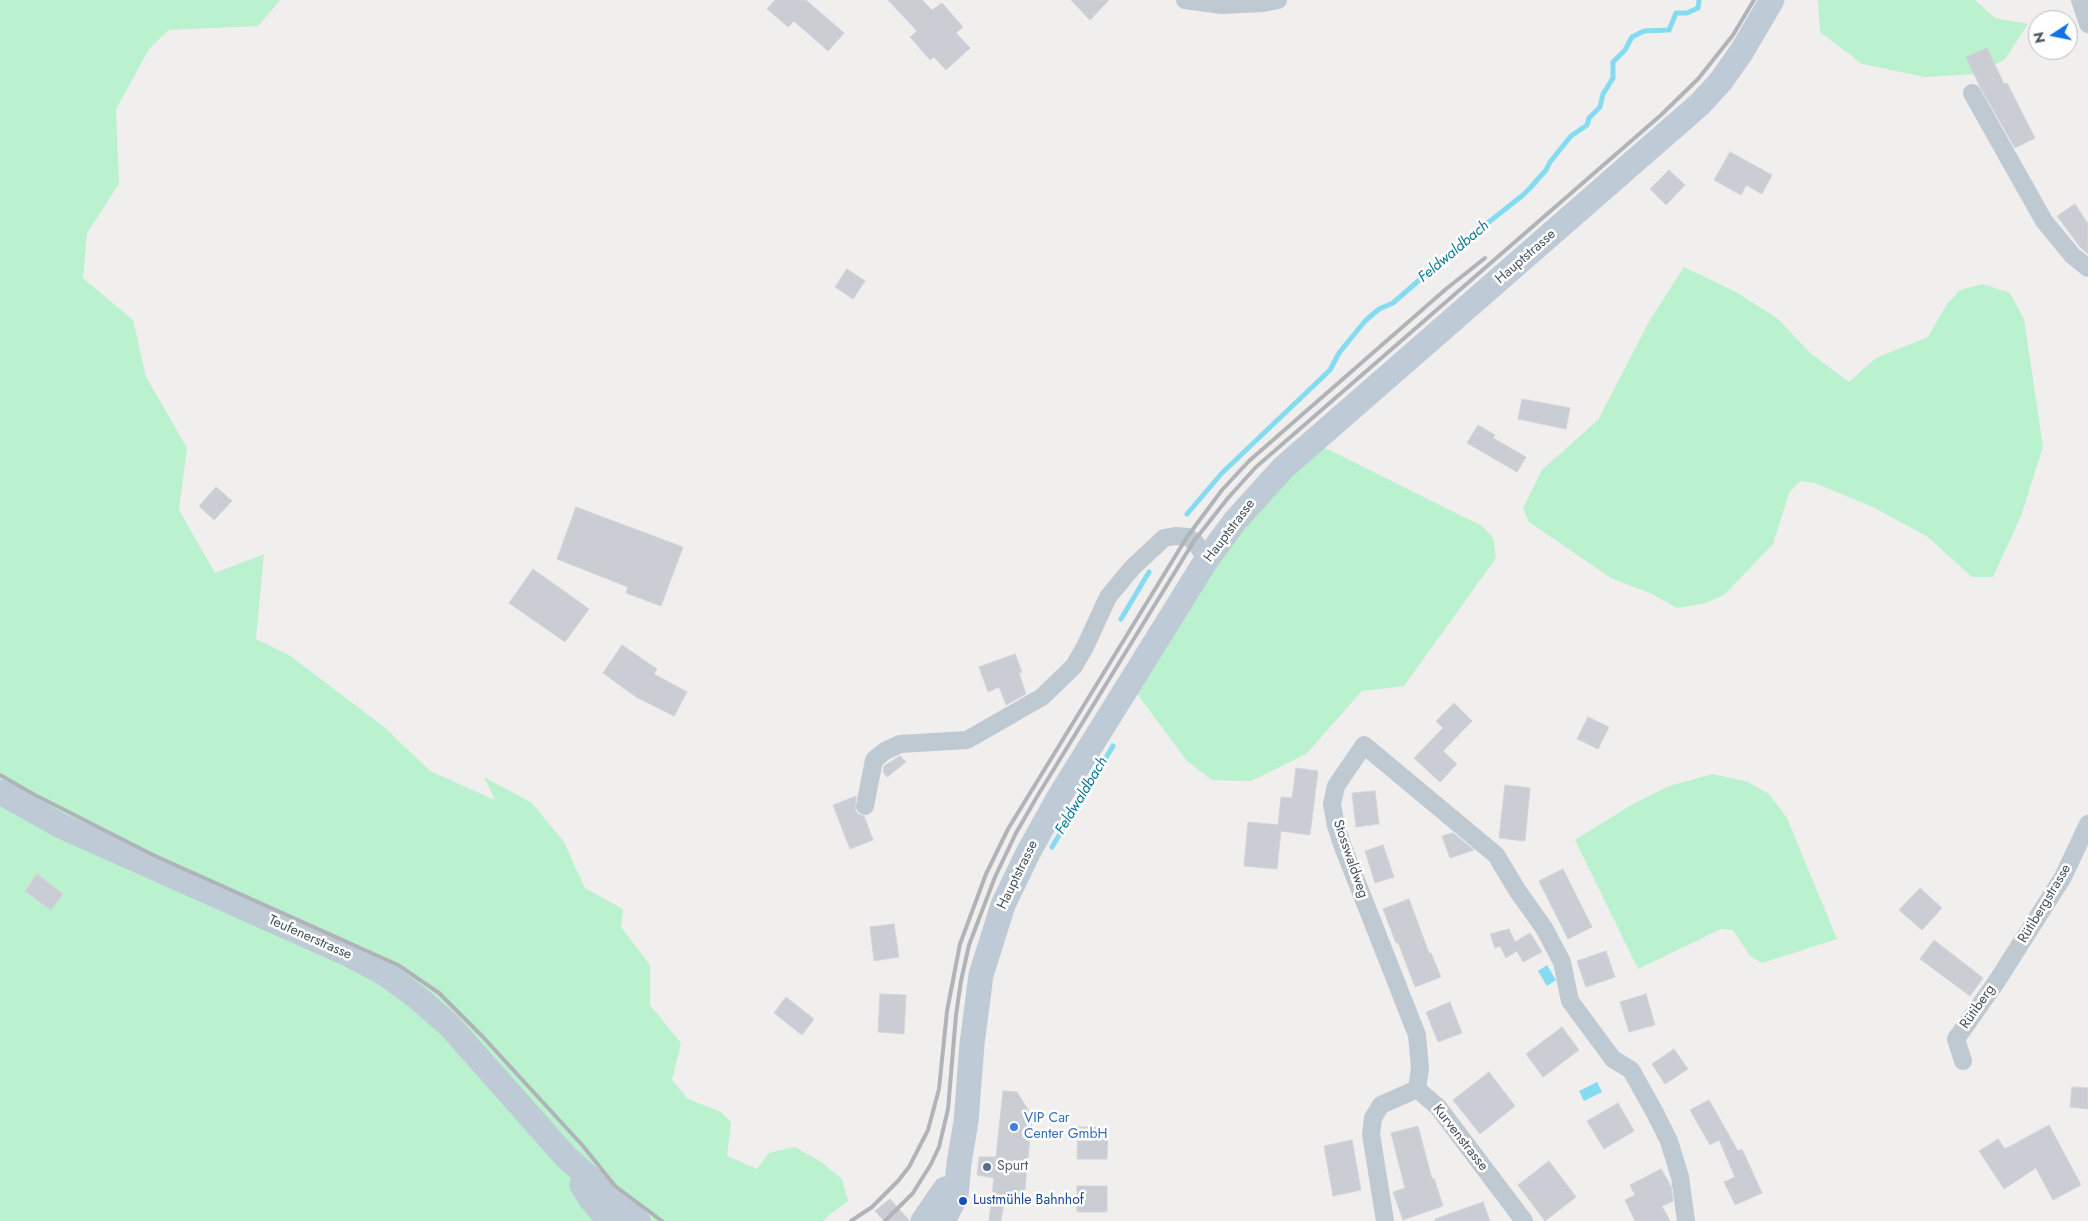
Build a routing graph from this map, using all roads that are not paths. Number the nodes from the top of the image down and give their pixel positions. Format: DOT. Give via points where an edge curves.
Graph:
graph roads {
  1 [pos="1185,0"];
  2 [pos="1278,0"];
  3 [pos="1772,0"];
  4 [pos="2080,0"];
  5 [pos="2088,24"];
  6 [pos="1972,93"];
  7 [pos="2088,268"];
  8 [pos="1207,558"];
  9 [pos="0,792"];
  10 [pos="865,806"];
  11 [pos="2088,824"];
  12 [pos="1997,981"];
  13 [pos="1964,1061"];
  14 [pos="1417,1089"];
  15 [pos="566,1157"];
  16 [pos="959,1163"];
  17 [pos="609,1221"];
  18 [pos="638,1221"];
  19 [pos="923,1221"];
  20 [pos="943,1221"];
  21 [pos="1385,1221"];
  22 [pos="1524,1221"];
  23 [pos="1686,1221"];
  1 -- 2 [label="street" via="1222,5"];
  3 -- 8 [label="street, Hauptstrasse" via="1737,58 1700,104 1283,468 1235,520"];
  4 -- 5 [label="street"];
  6 -- 7 [label="street" via="2044,221 2072,255"];
  8 -- 10 [label="street" via="1187,537 1164,538 1132,568 1108,597 1074,666 1042,697 967,740 900,744 885,751 874,760"];
  8 -- 16 [label="street, Hauptstrasse" via="1059,797 1002,905 981,975"];
  9 -- 15 [label="street, Teufenerstrasse" via="61,826 384,973 449,1025"];
  11 -- 12 [label="street, Rütibergstrasse" via="2063,877"];
  12 -- 13 [label="street, Rütiberg" via="1956,1039"];
  14 -- 21 [label="street" via="1381,1105 1373,1118 1371,1134"];
  14 -- 22 [label="street, Kurvenstrasse" via="1438,1107"];
  14 -- 23 [label="street, Stosswaldweg" via="1420,1068 1417,1035 1343,847 1333,811 1336,786 1364,744 1496,855 1544,928 1562,962 1570,1001 1613,1059 1631,1070 1669,1142 1680,1177"];
  15 -- 17 [label="street, Teufenerstrasse" via="590,1198"];
  15 -- 18 [label="street, Teufenerstrasse"];
  16 -- 19 [label="street"];
  16 -- 20 [label="street, Hauptstrasse" via="956,1196"];
}
